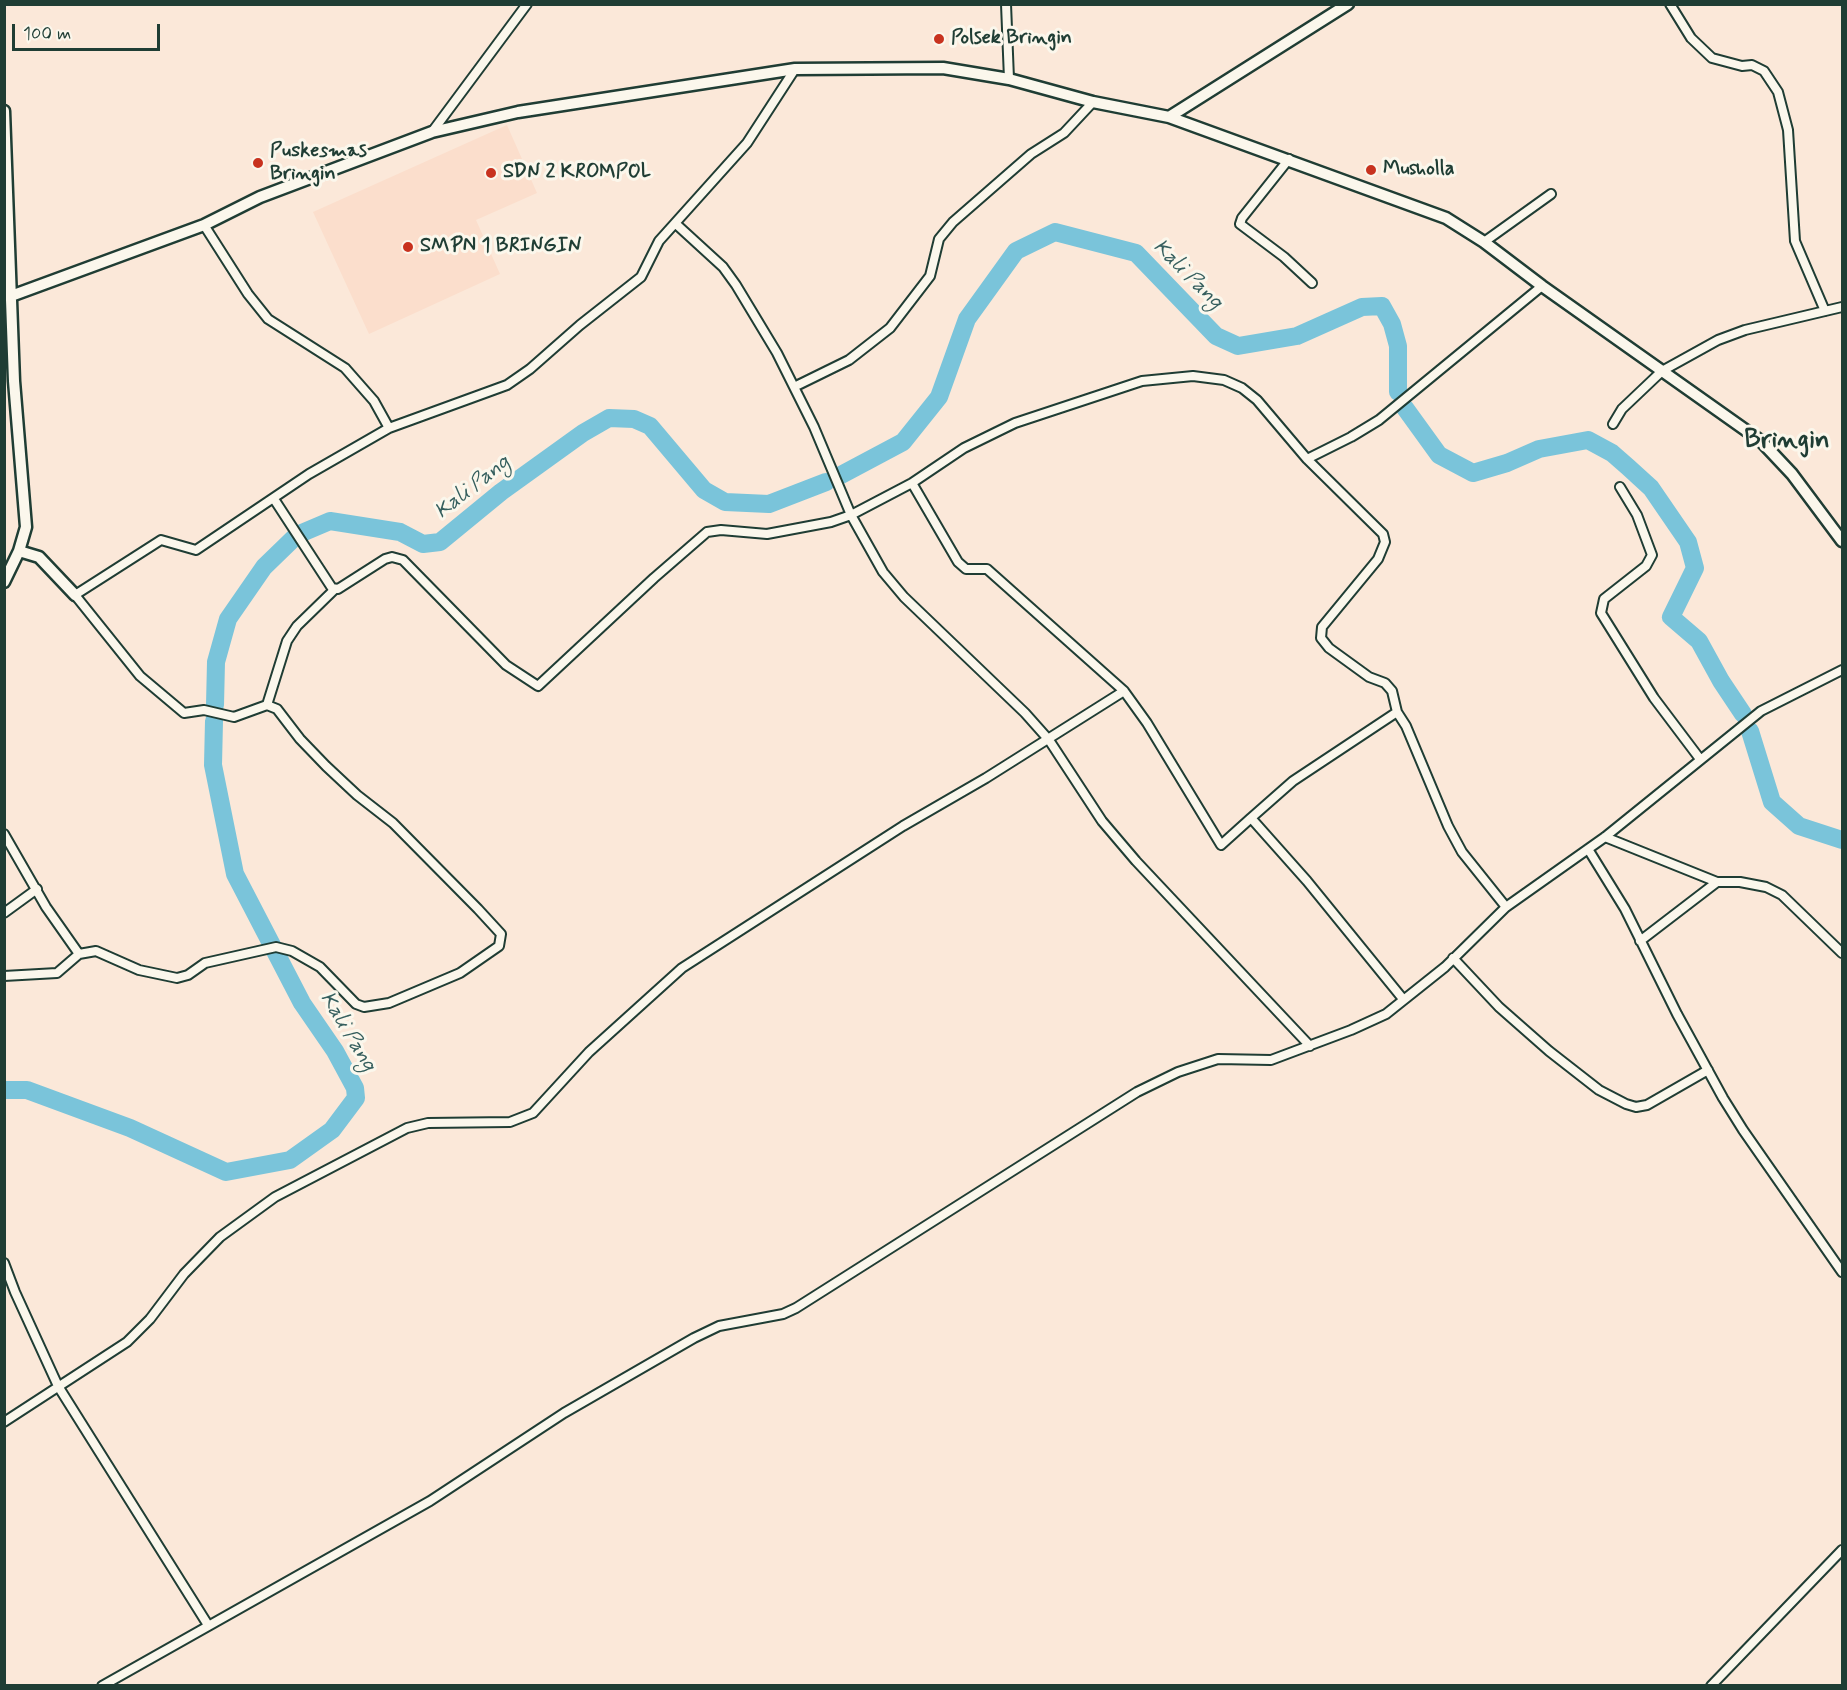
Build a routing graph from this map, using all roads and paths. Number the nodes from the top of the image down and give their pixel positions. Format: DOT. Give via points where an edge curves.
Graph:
graph roads {
  1 [pos="527,4"];
  2 [pos="1006,4"];
  3 [pos="1348,4"];
  4 [pos="1670,4"];
  5 [pos="795,69"];
  6 [pos="1009,80"];
  7 [pos="1093,102"];
  8 [pos="4,111"];
  9 [pos="1169,117"];
  10 [pos="432,132"];
  11 [pos="1289,159"];
  12 [pos="1551,194"];
  13 [pos="676,224"];
  14 [pos="204,225"];
  15 [pos="1484,242"];
  16 [pos="1312,283"];
  17 [pos="1542,286"];
  18 [pos="8,296"];
  19 [pos="1842,307"];
  20 [pos="1825,311"];
  21 [pos="1662,371"];
  22 [pos="794,387"];
  23 [pos="1613,424"];
  24 [pos="389,429"];
  25 [pos="1307,459"];
  26 [pos="912,483"];
  27 [pos="1620,487"];
  28 [pos="274,499"];
  29 [pos="851,515"];
  30 [pos="1842,541"];
  31 [pos="19,551"];
  32 [pos="4,582"];
  33 [pos="335,589"];
  34 [pos="75,594"];
  35 [pos="1842,670"];
  36 [pos="1124,691"];
  37 [pos="267,705"];
  38 [pos="1397,712"];
  39 [pos="1049,740"];
  40 [pos="1700,759"];
  41 [pos="1251,818"];
  42 [pos="4,834"];
  43 [pos="1605,837"];
  44 [pos="1588,849"];
  45 [pos="1717,882"];
  46 [pos="37,889"];
  47 [pos="1506,907"];
  48 [pos="4,913"];
  49 [pos="1640,941"];
  50 [pos="1842,953"];
  51 [pos="80,954"];
  52 [pos="1453,958"];
  53 [pos="4,976"];
  54 [pos="1403,999"];
  55 [pos="1310,1046"];
  56 [pos="1708,1070"];
  57 [pos="4,1263"];
  58 [pos="1842,1272"];
  59 [pos="58,1386"];
  60 [pos="4,1422"];
  61 [pos="1842,1550"];
  62 [pos="208,1625"];
  63 [pos="102,1686"];
  64 [pos="1711,1686"];
  1 -- 10 [label="street"];
  2 -- 6 [label="street"];
  3 -- 9 [label="street"];
  4 -- 20 [label="street" via="1691,38 1712,58 1764,71 1778,92 1788,130 1795,241"];
  5 -- 6 [label="street" via="943,68"];
  5 -- 10 [label="street" via="518,112"];
  5 -- 13 [label="street" via="747,143"];
  6 -- 7 [label="street"];
  7 -- 9 [label="street"];
  7 -- 22 [label="street" via="1064,133 1031,154 953,222 934,250 930,276 890,328 849,360"];
  8 -- 18 [label="street"];
  9 -- 11 [label="street"];
  10 -- 14 [label="street" via="260,198"];
  11 -- 15 [label="street" via="1446,218"];
  11 -- 16 [label="street" via="1240,224"];
  12 -- 15 [label="street"];
  13 -- 22 [label="street" via="723,267"];
  13 -- 24 [label="street" via="659,241 641,277 530,369 507,385"];
  14 -- 18 [label="street"];
  14 -- 24 [label="street" via="268,319 345,368 374,401"];
  15 -- 17 [label="street"];
  17 -- 21 [label="street"];
  17 -- 25 [label="street" via="1378,420"];
  18 -- 31 [label="street" via="26,528"];
  19 -- 20 [label="street"];
  20 -- 21 [label="street" via="1745,330"];
  21 -- 23 [label="street" via="1622,409"];
  21 -- 30 [label="street" via="1761,441 1792,474"];
  22 -- 29 [label="street"];
  24 -- 28 [label="street" via="309,474"];
  25 -- 26 [label="street" via="1242,387 1192,376 1142,381 1015,423 964,448"];
  25 -- 38 [label="street" via="1383,534 1385,542 1378,559 1322,627 1321,638 1369,677 1384,683 1396,700"];
  26 -- 29 [label="street"];
  26 -- 36 [label="street" via="958,562 966,569 987,569"];
  27 -- 40 [label="street" via="1637,515 1652,555 1646,566 1604,599 1600,613 1654,698"];
  28 -- 33 [label="street" via="321,574"];
  28 -- 34 [label="street" via="196,550 161,540"];
  29 -- 33 [label="street" via="767,534 707,532 538,686 506,665 403,560 385,559"];
  29 -- 39 [label="street" via="883,572 904,597"];
  31 -- 32 [label="street"];
  31 -- 34 [label="street" via="39,557"];
  33 -- 37 [label="street" via="287,640"];
  34 -- 37 [label="street" via="140,676 184,713 204,710 234,717"];
  35 -- 40 [label="street" via="1761,711"];
  36 -- 39 [label="street"];
  36 -- 41 [label="street" via="1221,845"];
  37 -- 51 [label="street" via="277,709 300,739 357,795 438,867 501,934 499,946 460,973 389,1003 364,1007 356,1004 320,967 276,947 205,963 177,978 139,970 96,951"];
  38 -- 41 [label="street" via="1293,781"];
  38 -- 47 [label="street" via="1462,852"];
  39 -- 55 [label="street" via="1102,821 1136,861"];
  39 -- 59 [label="street" via="903,826 682,968 589,1052 533,1113 510,1122 428,1123 407,1128 276,1197 220,1237 127,1342"];
  40 -- 43 [label="street"];
  41 -- 54 [label="street"];
  42 -- 46 [label="street"];
  43 -- 44 [label="street"];
  43 -- 45 [label="street"];
  44 -- 47 [label="street"];
  44 -- 49 [label="street"];
  45 -- 49 [label="street"];
  45 -- 50 [label="street" via="1740,882 1782,894"];
  46 -- 48 [label="street"];
  46 -- 51 [label="street"];
  47 -- 52 [label="street"];
  49 -- 56 [label="street"];
  51 -- 53 [label="street" via="57,973"];
  52 -- 54 [label="street"];
  52 -- 56 [label="street" via="1499,1007 1549,1051 1599,1090 1626,1104 1647,1105"];
  54 -- 55 [label="street" via="1386,1014"];
  55 -- 62 [label="street" via="1271,1060 1218,1059 1198,1064 1137,1092 796,1308 719,1326 694,1338 564,1413 430,1501"];
  56 -- 58 [label="street" via="1743,1130"];
  57 -- 59 [label="street"];
  59 -- 60 [label="street"];
  59 -- 62 [label="street"];
  61 -- 64 [label="street"];
  62 -- 63 [label="street"];
}
